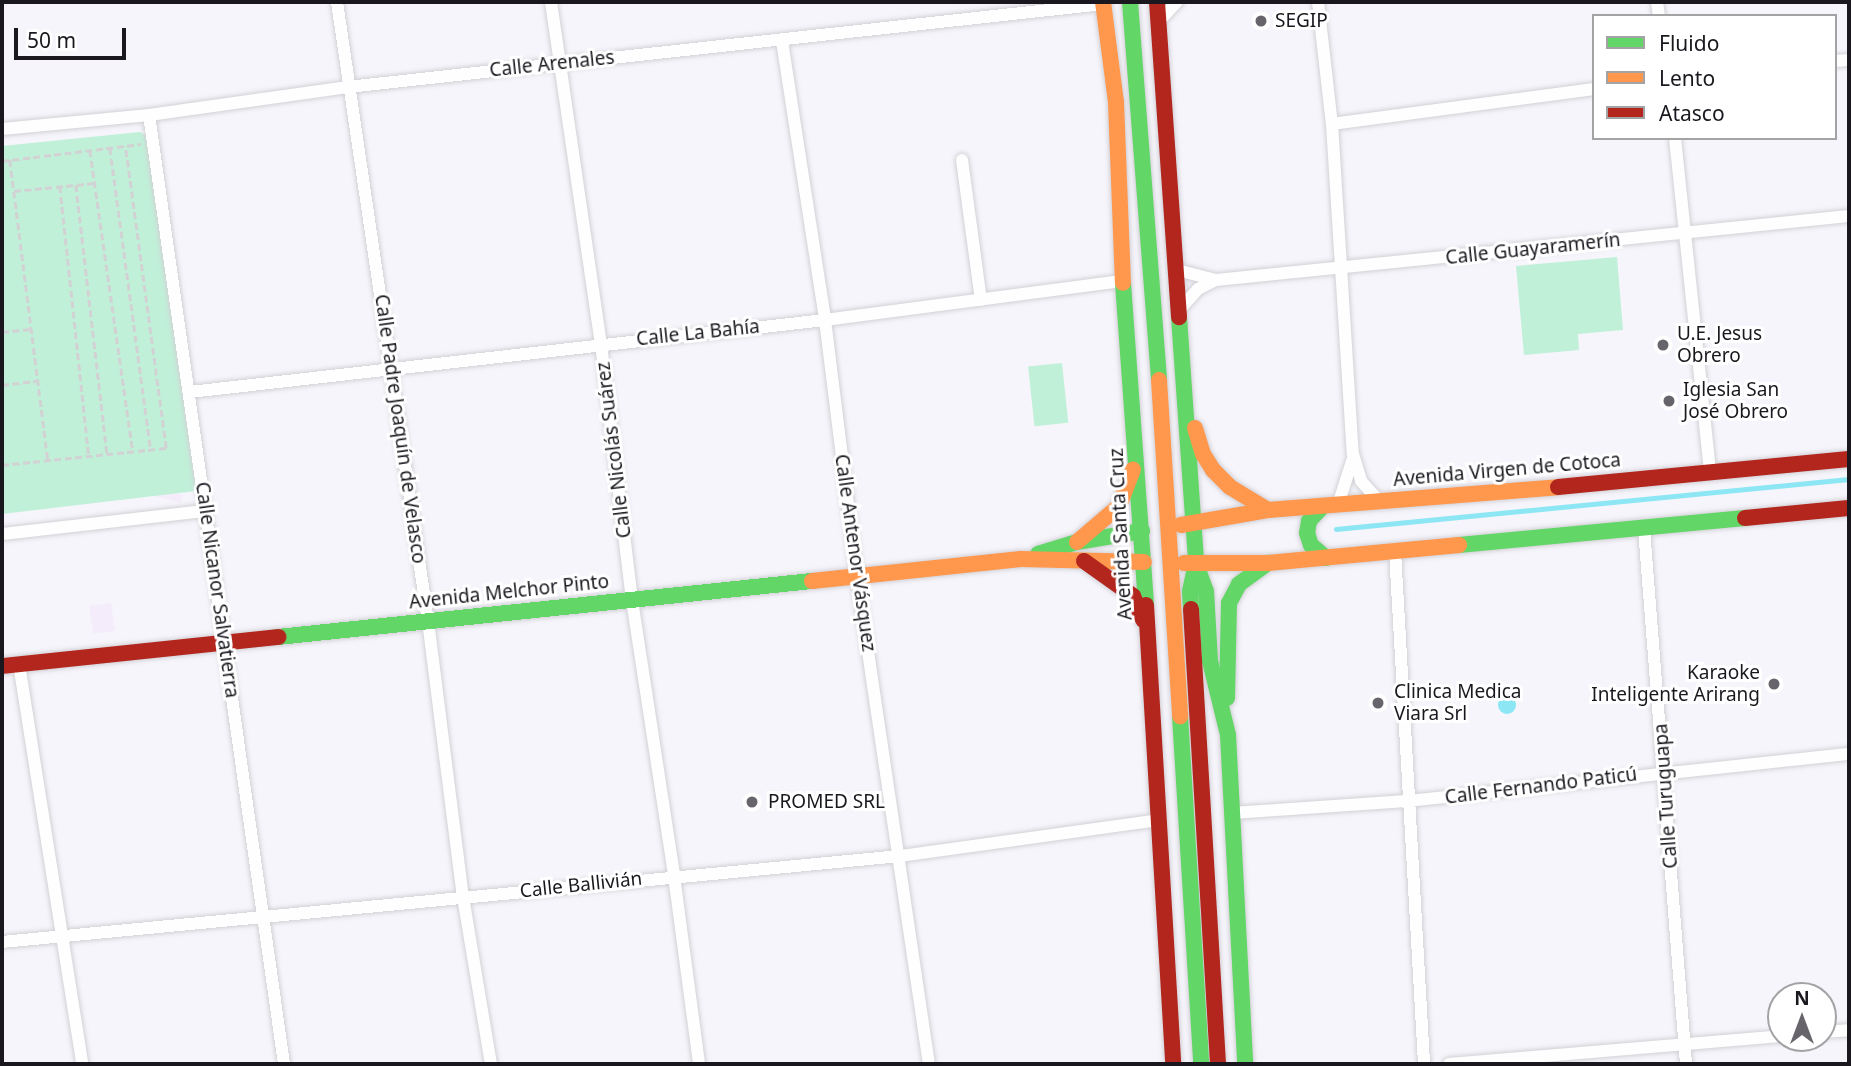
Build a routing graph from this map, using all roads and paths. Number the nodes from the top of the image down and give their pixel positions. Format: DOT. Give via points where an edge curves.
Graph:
graph roads {
  1 [pos="337,2"];
  2 [pos="551,2"];
  3 [pos="1108,2"];
  4 [pos="1130,2"];
  5 [pos="1157,2"];
  6 [pos="1177,2"];
  7 [pos="1318,2"];
  8 [pos="1160,20"];
  9 [pos="782,41"];
  10 [pos="560,63"];
  11 [pos="348,87"];
  12 [pos="1592,89"];
  13 [pos="149,115"];
  14 [pos="1332,124"];
  15 [pos="2,129"];
  16 [pos="1675,140"];
  17 [pos="141,144"];
  18 [pos="125,146"];
  19 [pos="110,148"];
  20 [pos="90,150"];
  21 [pos="10,160"];
  22 [pos="962,160"];
  23 [pos="2,161"];
  24 [pos="95,183"];
  25 [pos="76,185"];
  26 [pos="60,187"];
  27 [pos="14,191"];
  28 [pos="1849,216"];
  29 [pos="1687,234"];
  30 [pos="1340,269"];
  31 [pos="1177,270"];
  32 [pos="1216,280"];
  33 [pos="1123,281"];
  34 [pos="981,300"];
  35 [pos="1180,309"];
  36 [pos="825,320"];
  37 [pos="31,329"];
  38 [pos="2,332"];
  39 [pos="601,344"];
  40 [pos="1130,364"];
  41 [pos="391,369"];
  42 [pos="37,381"];
  43 [pos="2,385"];
  44 [pos="190,392"];
  45 [pos="1185,397"];
  46 [pos="1163,436"];
  47 [pos="1137,442"];
  48 [pos="151,450"];
  49 [pos="133,452"];
  50 [pos="107,454"];
  51 [pos="1353,454"];
  52 [pos="89,456"];
  53 [pos="1849,459"];
  54 [pos="48,461"];
  55 [pos="2,465"];
  56 [pos="1710,473"];
  57 [pos="1380,502"];
  58 [pos="1330,506"];
  59 [pos="1849,508"];
  60 [pos="1268,510"];
  61 [pos="205,511"];
  62 [pos="1193,523"];
  63 [pos="1169,527"];
  64 [pos="1644,529"];
  65 [pos="1142,531"];
  66 [pos="2,534"];
  67 [pos="1077,542"];
  68 [pos="1395,551"];
  69 [pos="1326,558"];
  70 [pos="1021,559"];
  71 [pos="1084,561"];
  72 [pos="1144,562"];
  73 [pos="1171,562"];
  74 [pos="1196,563"];
  75 [pos="1268,563"];
  76 [pos="857,577"];
  77 [pos="632,600"];
  78 [pos="428,621"];
  79 [pos="226,642"];
  80 [pos="1149,642"];
  81 [pos="1176,643"];
  82 [pos="19,664"];
  83 [pos="2,666"];
  84 [pos="1153,710"];
  85 [pos="1228,735"];
  86 [pos="1849,754"];
  87 [pos="1665,771"];
  88 [pos="1408,801"];
  89 [pos="1231,813"];
  90 [pos="1160,821"];
  91 [pos="900,856"];
  92 [pos="674,876"];
  93 [pos="463,897"];
  94 [pos="263,915"];
  95 [pos="61,937"];
  96 [pos="2,942"];
  97 [pos="1767,1037"];
  98 [pos="1685,1045"];
  99 [pos="82,1064"];
  100 [pos="284,1064"];
  101 [pos="491,1064"];
  102 [pos="699,1064"];
  103 [pos="929,1064"];
  104 [pos="1173,1064"];
  105 [pos="1201,1064"];
  106 [pos="1218,1064"];
  107 [pos="1245,1064"];
  108 [pos="1424,1064"];
  109 [pos="1449,1064"];
  110 [pos="1686,1064"];
  1 -- 11 [label="street, Calle Padre Joaquín de Velasco"];
  2 -- 10 [label="street, Calle Nicolás Suárez"];
  3 -- 9 [label="street, Calle Arenales"];
  3 -- 33 [label="main road, Avenida Santa Cruz"];
  4 -- 46 [label="main road"];
  5 -- 8 [label="main road"];
  6 -- 8 [label="street"];
  7 -- 14 [label="street"];
  8 -- 31 [label="main road"];
  9 -- 10 [label="street, Calle Arenales"];
  9 -- 36 [label="street, Calle Antenor Vásquez"];
  10 -- 11 [label="street, Calle Arenales"];
  10 -- 39 [label="street, Calle Nicolás Suárez"];
  11 -- 13 [label="street, Calle Arenales"];
  11 -- 41 [label="street, Calle Padre Joaquín de Velasco"];
  12 -- 14 [label="street"];
  13 -- 15 [label="street, Calle Arenales"];
  13 -- 44 [label="street, Calle Nicanor Salvatierra"];
  14 -- 30 [label="street"];
  16 -- 29 [label="street"];
  17 -- 18 [label="path"];
  18 -- 19 [label="path"];
  18 -- 48 [label="path" via="166,448"];
  19 -- 20 [label="path"];
  19 -- 48 [label="path"];
  20 -- 21 [label="path"];
  20 -- 24 [label="path"];
  21 -- 23 [label="path"];
  21 -- 27 [label="path"];
  22 -- 34 [label="street"];
  24 -- 25 [label="path"];
  24 -- 49 [label="path"];
  25 -- 26 [label="path"];
  25 -- 50 [label="path"];
  26 -- 27 [label="path"];
  26 -- 52 [label="path"];
  27 -- 37 [label="path"];
  28 -- 29 [label="street, Calle Guayaramerín"];
  29 -- 30 [label="street, Calle Guayaramerín"];
  29 -- 56 [label="street"];
  30 -- 32 [label="street, Calle Guayaramerín"];
  30 -- 51 [label="street"];
  31 -- 32 [label="street, Calle Guayaramerín"];
  31 -- 35 [label="main road"];
  32 -- 35 [label="street" via="1198,289"];
  33 -- 34 [label="street, Calle La Bahía"];
  33 -- 40 [label="main road, Avenida Santa Cruz"];
  34 -- 36 [label="street, Calle La Bahía"];
  35 -- 45 [label="main road"];
  36 -- 39 [label="street, Calle La Bahía"];
  36 -- 76 [label="street, Calle Antenor Vásquez"];
  37 -- 38 [label="path"];
  37 -- 42 [label="path"];
  39 -- 41 [label="street, Calle La Bahía"];
  39 -- 77 [label="street, Calle Nicolás Suárez"];
  40 -- 46 [label="main road"];
  40 -- 47 [label="main road, Avenida Santa Cruz"];
  41 -- 44 [label="street, Calle La Bahía"];
  41 -- 78 [label="street, Calle Padre Joaquín de Velasco"];
  42 -- 43 [label="path"];
  42 -- 54 [label="path"];
  44 -- 61 [label="street, Calle Nicanor Salvatierra"];
  45 -- 60 [label="main road" via="1203,454 1213,470"];
  45 -- 62 [label="main road"];
  46 -- 63 [label="main road"];
  47 -- 65 [label="main road, Avenida Santa Cruz"];
  47 -- 67 [label="main road" via="1135,465 1119,506"];
  48 -- 49 [label="path"];
  49 -- 50 [label="path"];
  50 -- 52 [label="path"];
  51 -- 57 [label="street" via="1361,481"];
  51 -- 58 [label="street" via="1348,480"];
  52 -- 54 [label="path"];
  53 -- 56 [label="main road, Avenida Virgen de Cotoca"];
  54 -- 55 [label="path"];
  56 -- 57 [label="main road, Avenida Virgen de Cotoca"];
  57 -- 58 [label="main road, Avenida Virgen de Cotoca"];
  58 -- 60 [label="main road, Avenida Virgen de Cotoca"];
  58 -- 69 [label="main road" via="1309,521 1307,533 1315,551"];
  59 -- 64 [label="main road"];
  60 -- 62 [label="main road, Avenida Virgen de Cotoca"];
  61 -- 66 [label="street"];
  61 -- 79 [label="street, Calle Nicanor Salvatierra"];
  62 -- 63 [label="main road, Avenida Virgen de Cotoca"];
  62 -- 74 [label="main road"];
  63 -- 65 [label="main road, Avenida Melchor Pinto"];
  63 -- 73 [label="main road"];
  64 -- 68 [label="main road"];
  64 -- 87 [label="street, Calle Turuguapa"];
  65 -- 67 [label="main road, Avenida Melchor Pinto"];
  65 -- 72 [label="main road, Avenida Santa Cruz"];
  67 -- 70 [label="main road, Avenida Melchor Pinto"];
  68 -- 69 [label="main road"];
  68 -- 88 [label="street"];
  69 -- 75 [label="main road"];
  70 -- 71 [label="main road, Avenida Melchor Pinto"];
  70 -- 76 [label="main road, Avenida Melchor Pinto"];
  71 -- 72 [label="main road, Avenida Melchor Pinto"];
  71 -- 80 [label="main road" via="1133,596"];
  72 -- 73 [label="main road, Avenida Melchor Pinto"];
  72 -- 80 [label="main road, Avenida Santa Cruz"];
  73 -- 74 [label="main road"];
  73 -- 81 [label="main road"];
  74 -- 75 [label="main road"];
  74 -- 85 [label="main road" via="1206,590 1210,661"];
  74 -- 106 [label="main road" via="1190,591"];
  75 -- 85 [label="main road" via="1239,584 1229,603"];
  76 -- 77 [label="main road, Avenida Melchor Pinto"];
  76 -- 91 [label="street, Calle Antenor Vásquez"];
  77 -- 78 [label="main road, Avenida Melchor Pinto"];
  77 -- 92 [label="street, Calle Nicolás Suárez"];
  78 -- 79 [label="main road, Avenida Melchor Pinto"];
  78 -- 93 [label="street, Calle Padre Joaquín de Velasco"];
  79 -- 82 [label="main road, Avenida Melchor Pinto"];
  79 -- 94 [label="street, Calle Nicanor Salvatierra"];
  80 -- 84 [label="main road, Avenida Santa Cruz"];
  81 -- 84 [label="main road"];
  81 -- 105 [label="main road"];
  82 -- 83 [label="main road, Avenida Melchor Pinto"];
  82 -- 95 [label="street"];
  84 -- 90 [label="main road, Avenida Santa Cruz"];
  85 -- 89 [label="main road"];
  86 -- 87 [label="street, Calle Fernando Paticú"];
  87 -- 88 [label="street, Calle Fernando Paticú"];
  87 -- 98 [label="street, Calle Turuguapa"];
  88 -- 89 [label="street, Calle Fernando Paticú"];
  88 -- 108 [label="street"];
  89 -- 107 [label="main road"];
  90 -- 91 [label="street, Calle Ballivián"];
  90 -- 104 [label="main road, Avenida Santa Cruz"];
  91 -- 92 [label="street, Calle Ballivián"];
  91 -- 103 [label="street, Calle Antenor Vásquez"];
  92 -- 93 [label="street, Calle Ballivián"];
  92 -- 102 [label="street, Calle Nicolás Suárez"];
  93 -- 94 [label="street, Calle Ballivián"];
  93 -- 101 [label="street, Calle Padre Joaquín de Velasco"];
  94 -- 95 [label="street, Calle Ballivián"];
  94 -- 100 [label="street, Calle Nicanor Salvatierra"];
  95 -- 96 [label="street, Calle Ballivián"];
  95 -- 99 [label="street"];
  97 -- 98 [label="street"];
  98 -- 109 [label="street"];
  98 -- 110 [label="street, Calle Turuguapa"];
}
